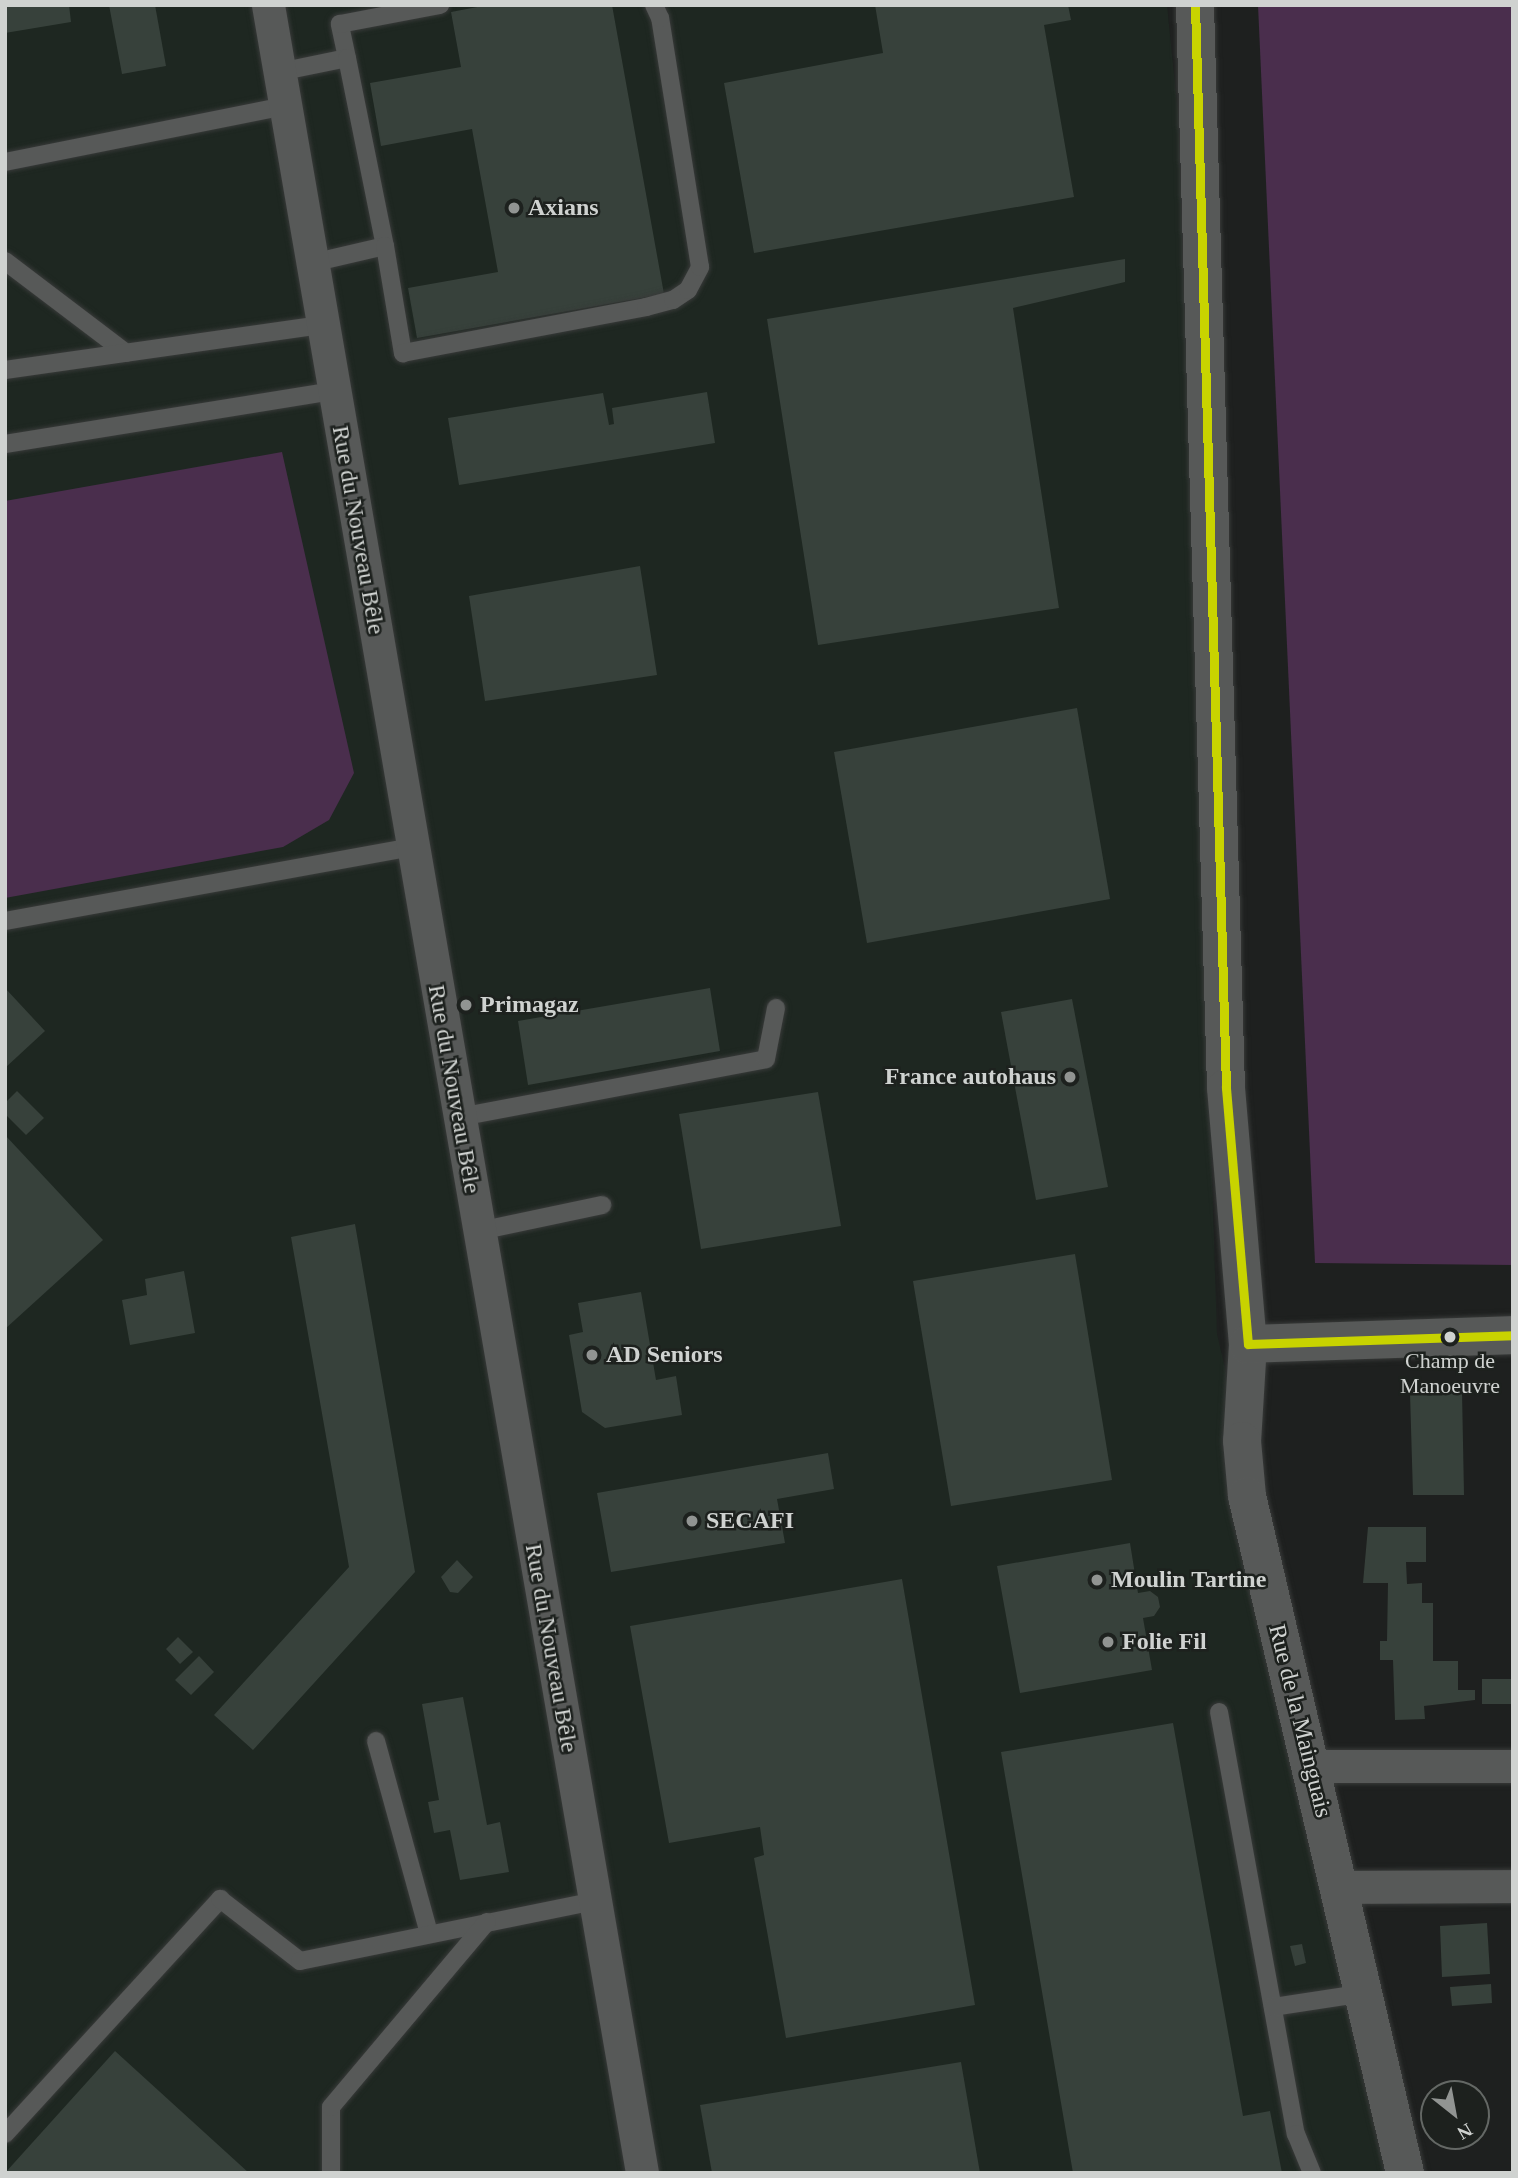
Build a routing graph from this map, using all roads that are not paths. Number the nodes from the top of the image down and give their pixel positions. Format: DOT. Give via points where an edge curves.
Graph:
graph roads {
  1 [pos="268,5"];
  2 [pos="440,5"];
  3 [pos="654,5"];
  4 [pos="1195,5"];
  5 [pos="347,58"];
  6 [pos="279,72"];
  7 [pos="285,106"];
  8 [pos="5,162"];
  9 [pos="385,246"];
  10 [pos="5,261"];
  11 [pos="312,263"];
  12 [pos="323,325"];
  13 [pos="126,353"];
  14 [pos="5,370"];
  15 [pos="334,391"];
  16 [pos="5,444"];
  17 [pos="412,847"];
  18 [pos="5,921"];
  19 [pos="776,1009"];
  20 [pos="460,1116"];
  21 [pos="602,1205"];
  22 [pos="479,1231"];
  23 [pos="1513,1335"];
  24 [pos="1248,1344"];
  25 [pos="1219,1712"];
  26 [pos="376,1741"];
  27 [pos="1310,1766"];
  28 [pos="1513,1766"];
  29 [pos="1513,1886"];
  30 [pos="1341,1887"];
  31 [pos="595,1901"];
  32 [pos="487,1922"];
  33 [pos="429,1934"];
  34 [pos="1365,1993"];
  35 [pos="1273,2007"];
  36 [pos="5,2134"];
  37 [pos="331,2173"];
  38 [pos="642,2173"];
  39 [pos="1312,2173"];
  40 [pos="1405,2173"];
  1 -- 6 [label="street, Rue du Nouveau Bêle"];
  2 -- 5 [label="lane" via="341,24"];
  3 -- 9 [label="lane" via="660,18 700,267 688,290 673,300 646,307 403,353"];
  4 -- 24 [label="street, Rue de la Mainguais" via="1226,1088"];
  5 -- 6 [label="lane"];
  5 -- 9 [label="lane"];
  6 -- 7 [label="street, Rue du Nouveau Bêle"];
  7 -- 8 [label="lane"];
  7 -- 11 [label="street, Rue du Nouveau Bêle"];
  9 -- 11 [label="lane"];
  10 -- 13 [label="lane"];
  11 -- 12 [label="street, Rue du Nouveau Bêle"];
  12 -- 13 [label="lane"];
  12 -- 15 [label="street, Rue du Nouveau Bêle"];
  13 -- 14 [label="lane"];
  15 -- 16 [label="lane"];
  15 -- 17 [label="street, Rue du Nouveau Bêle"];
  17 -- 18 [label="lane"];
  17 -- 20 [label="street, Rue du Nouveau Bêle"];
  19 -- 20 [label="lane" via="766,1059"];
  20 -- 22 [label="street, Rue du Nouveau Bêle"];
  21 -- 22 [label="lane"];
  22 -- 31 [label="street, Rue du Nouveau Bêle"];
  23 -- 24 [label="street"];
  24 -- 27 [label="street, Rue de la Mainguais" via="1242,1441 1247,1496"];
  25 -- 35 [label="lane"];
  26 -- 33 [label="lane"];
  27 -- 28 [label="street"];
  27 -- 30 [label="street, Rue de la Mainguais"];
  29 -- 30 [label="street"];
  30 -- 34 [label="street, Rue de la Mainguais"];
  31 -- 32 [label="lane"];
  31 -- 38 [label="street, Rue du Nouveau Bêle"];
  32 -- 33 [label="lane"];
  32 -- 37 [label="lane" via="331,2106"];
  33 -- 36 [label="lane" via="300,1961 220,1899"];
  34 -- 35 [label="lane"];
  34 -- 40 [label="street, Rue de la Mainguais"];
  35 -- 39 [label="lane" via="1296,2134"];
}
